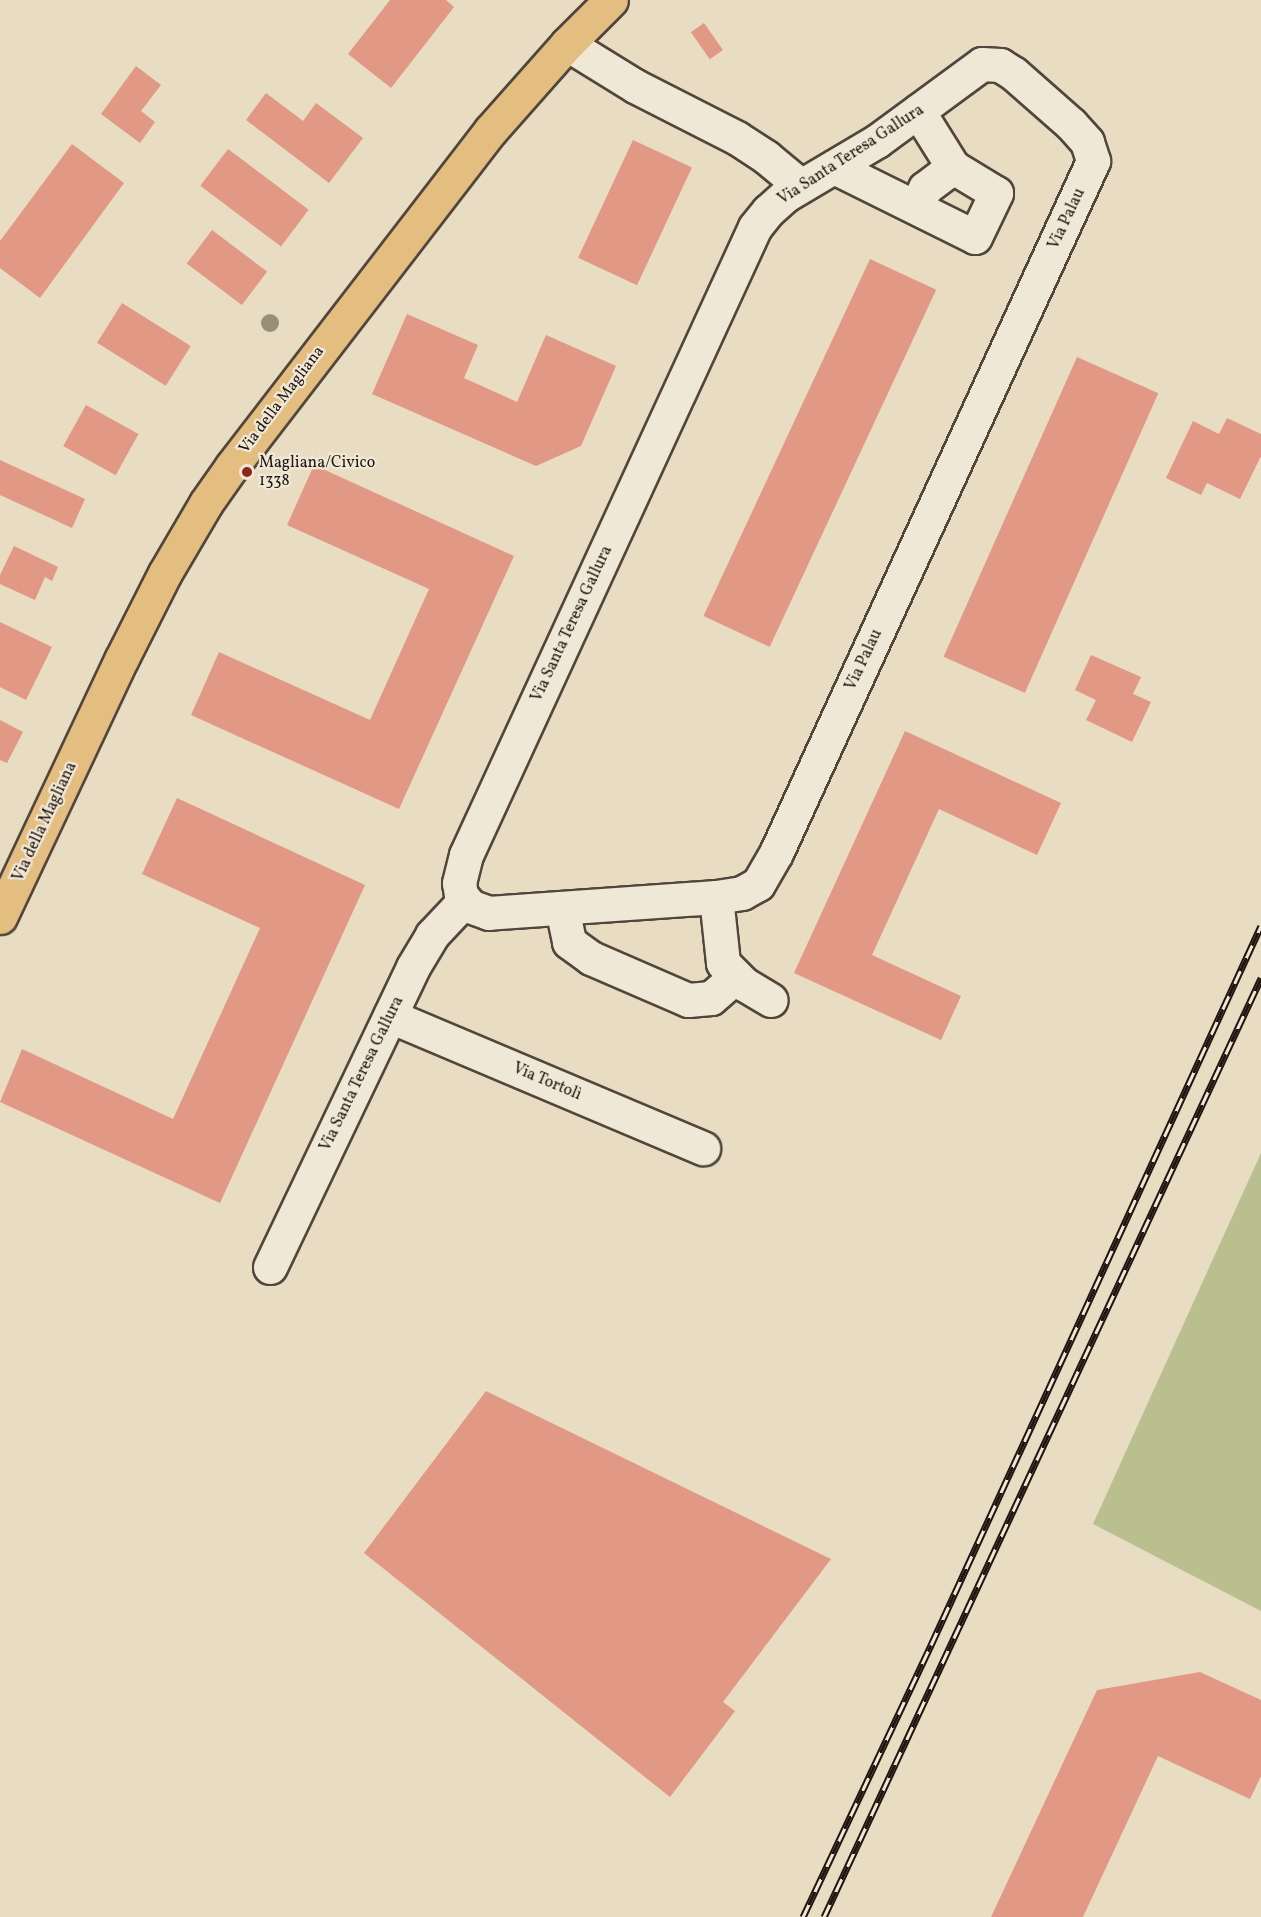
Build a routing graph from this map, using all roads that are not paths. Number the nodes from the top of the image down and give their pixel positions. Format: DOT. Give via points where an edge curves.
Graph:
graph roads {
  1 [pos="611,0"];
  2 [pos="567,44"];
  3 [pos="918,111"];
  4 [pos="1093,162"];
  5 [pos="834,167"];
  6 [pos="953,167"];
  7 [pos="801,186"];
  8 [pos="916,207"];
  9 [pos="716,897"];
  10 [pos="464,901"];
  11 [pos="562,908"];
  12 [pos="0,917"];
  13 [pos="736,976"];
  14 [pos="771,1000"];
  15 [pos="390,1016"];
  16 [pos="703,1148"];
  17 [pos="270,1267"];
  1 -- 2 [label="main road, Via della Magliana"];
  2 -- 7 [label="street" via="635,86 736,138"];
  2 -- 12 [label="main road, Via della Magliana" via="451,178 206,503 121,660"];
  3 -- 4 [label="street, Via Santa Teresa Gallura" via="982,64 1000,65 1071,124 1087,142"];
  3 -- 5 [label="street, Via Santa Teresa Gallura"];
  3 -- 6 [label="street"];
  4 -- 9 [label="street, Via Palau" via="776,853 758,884 742,893"];
  5 -- 7 [label="street, Via Santa Teresa Gallura"];
  5 -- 8 [label="street"];
  6 -- 8 [label="street" via="926,188"];
  6 -- 8 [label="street" via="996,193 975,237"];
  7 -- 10 [label="street, Via Santa Teresa Gallura" via="768,211 745,243 466,855 459,883"];
  9 -- 11 [label="street, Via Palau"];
  9 -- 13 [label="street" via="723,963"];
  10 -- 11 [label="street, Via Palau" via="489,913"];
  10 -- 15 [label="street, Via Santa Teresa Gallura" via="424,946"];
  11 -- 13 [label="street" via="569,942 591,958 688,1000 711,998"];
  13 -- 14 [label="street"];
  15 -- 16 [label="street, Via Tortolì"];
  15 -- 17 [label="street, Via Santa Teresa Gallura"];
}
